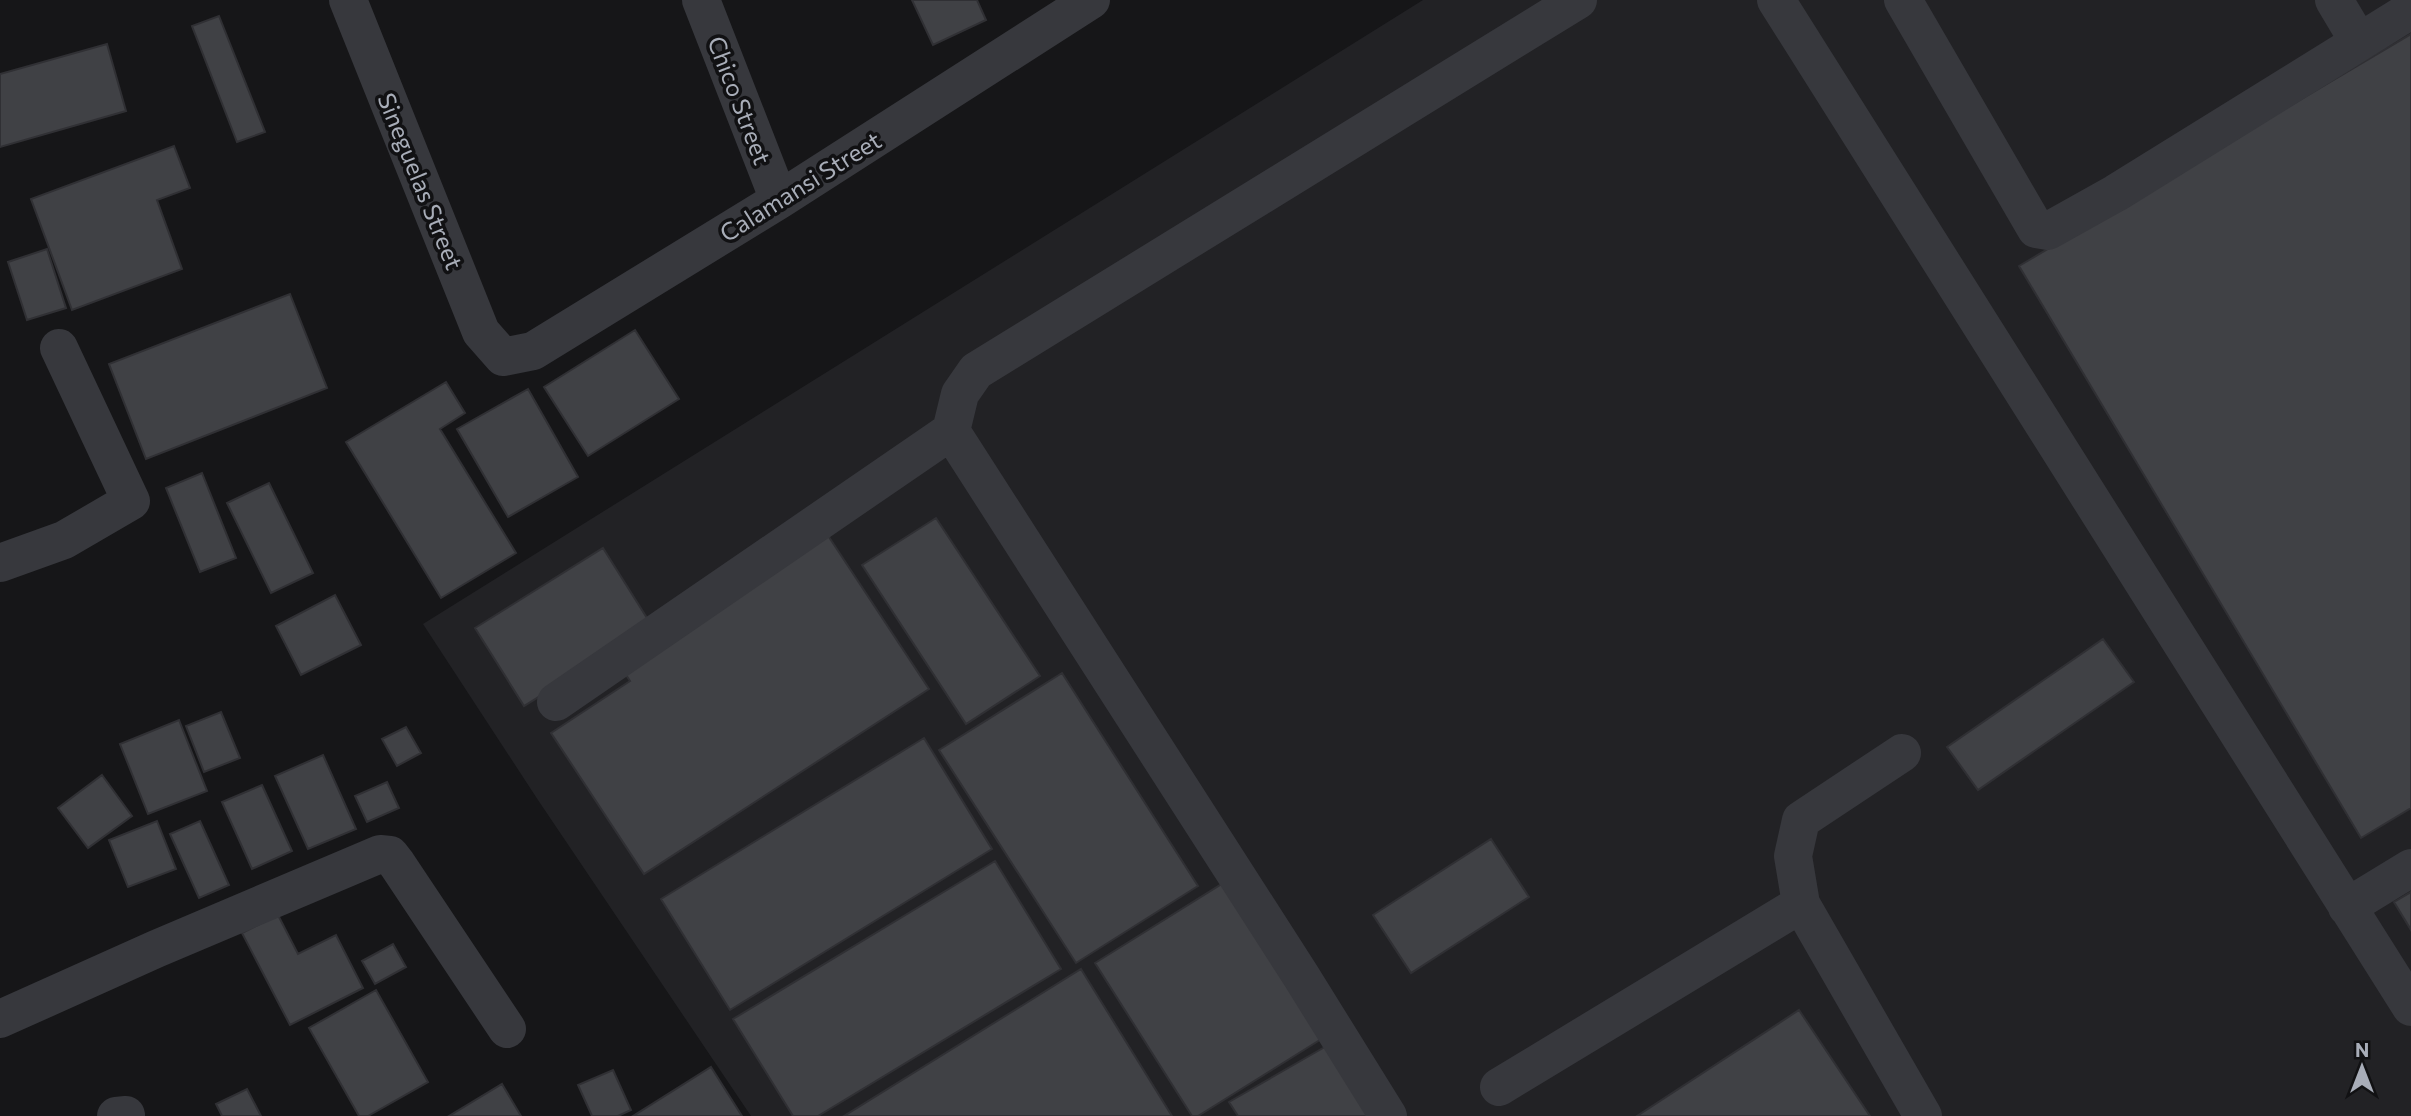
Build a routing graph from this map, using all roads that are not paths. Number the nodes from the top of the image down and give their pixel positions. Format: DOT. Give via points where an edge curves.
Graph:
graph roads {
  1 [pos="348,0"];
  2 [pos="701,0"];
  3 [pos="1091,0"];
  4 [pos="1578,0"];
  5 [pos="1776,0"];
  6 [pos="1903,0"];
  7 [pos="2334,0"];
  8 [pos="2411,10"];
  9 [pos="2359,42"];
  10 [pos="779,200"];
  11 [pos="59,348"];
  12 [pos="503,357"];
  13 [pos="951,430"];
  14 [pos="0,563"];
  15 [pos="556,702"];
  16 [pos="1902,753"];
  17 [pos="2411,869"];
  18 [pos="1801,904"];
  19 [pos="2347,907"];
  20 [pos="2411,1007"];
  21 [pos="0,1019"];
  22 [pos="507,1029"];
  23 [pos="1499,1087"];
  24 [pos="127,1115"];
  25 [pos="116,1116"];
  26 [pos="1388,1116"];
  27 [pos="1923,1116"];
  1 -- 12 [label="street, Sineguelas Street" via="481,332"];
  2 -- 10 [label="street, Chico Street"];
  3 -- 10 [label="street, Calamansi Street"];
  4 -- 13 [label="street" via="976,371 960,394"];
  5 -- 19 [label="street"];
  6 -- 9 [label="street" via="2036,229 2048,231"];
  7 -- 9 [label="street"];
  8 -- 9 [label="street"];
  10 -- 12 [label="street, Calamansi Street" via="533,351"];
  11 -- 14 [label="street" via="131,501 64,540"];
  13 -- 15 [label="street"];
  13 -- 26 [label="street"];
  16 -- 18 [label="street" via="1801,820 1793,856"];
  17 -- 19 [label="street"];
  18 -- 23 [label="street"];
  18 -- 27 [label="street"];
  19 -- 20 [label="street"];
  21 -- 22 [label="street" via="380,853 390,855 397,864"];
  24 -- 25 [label="street"];
}
